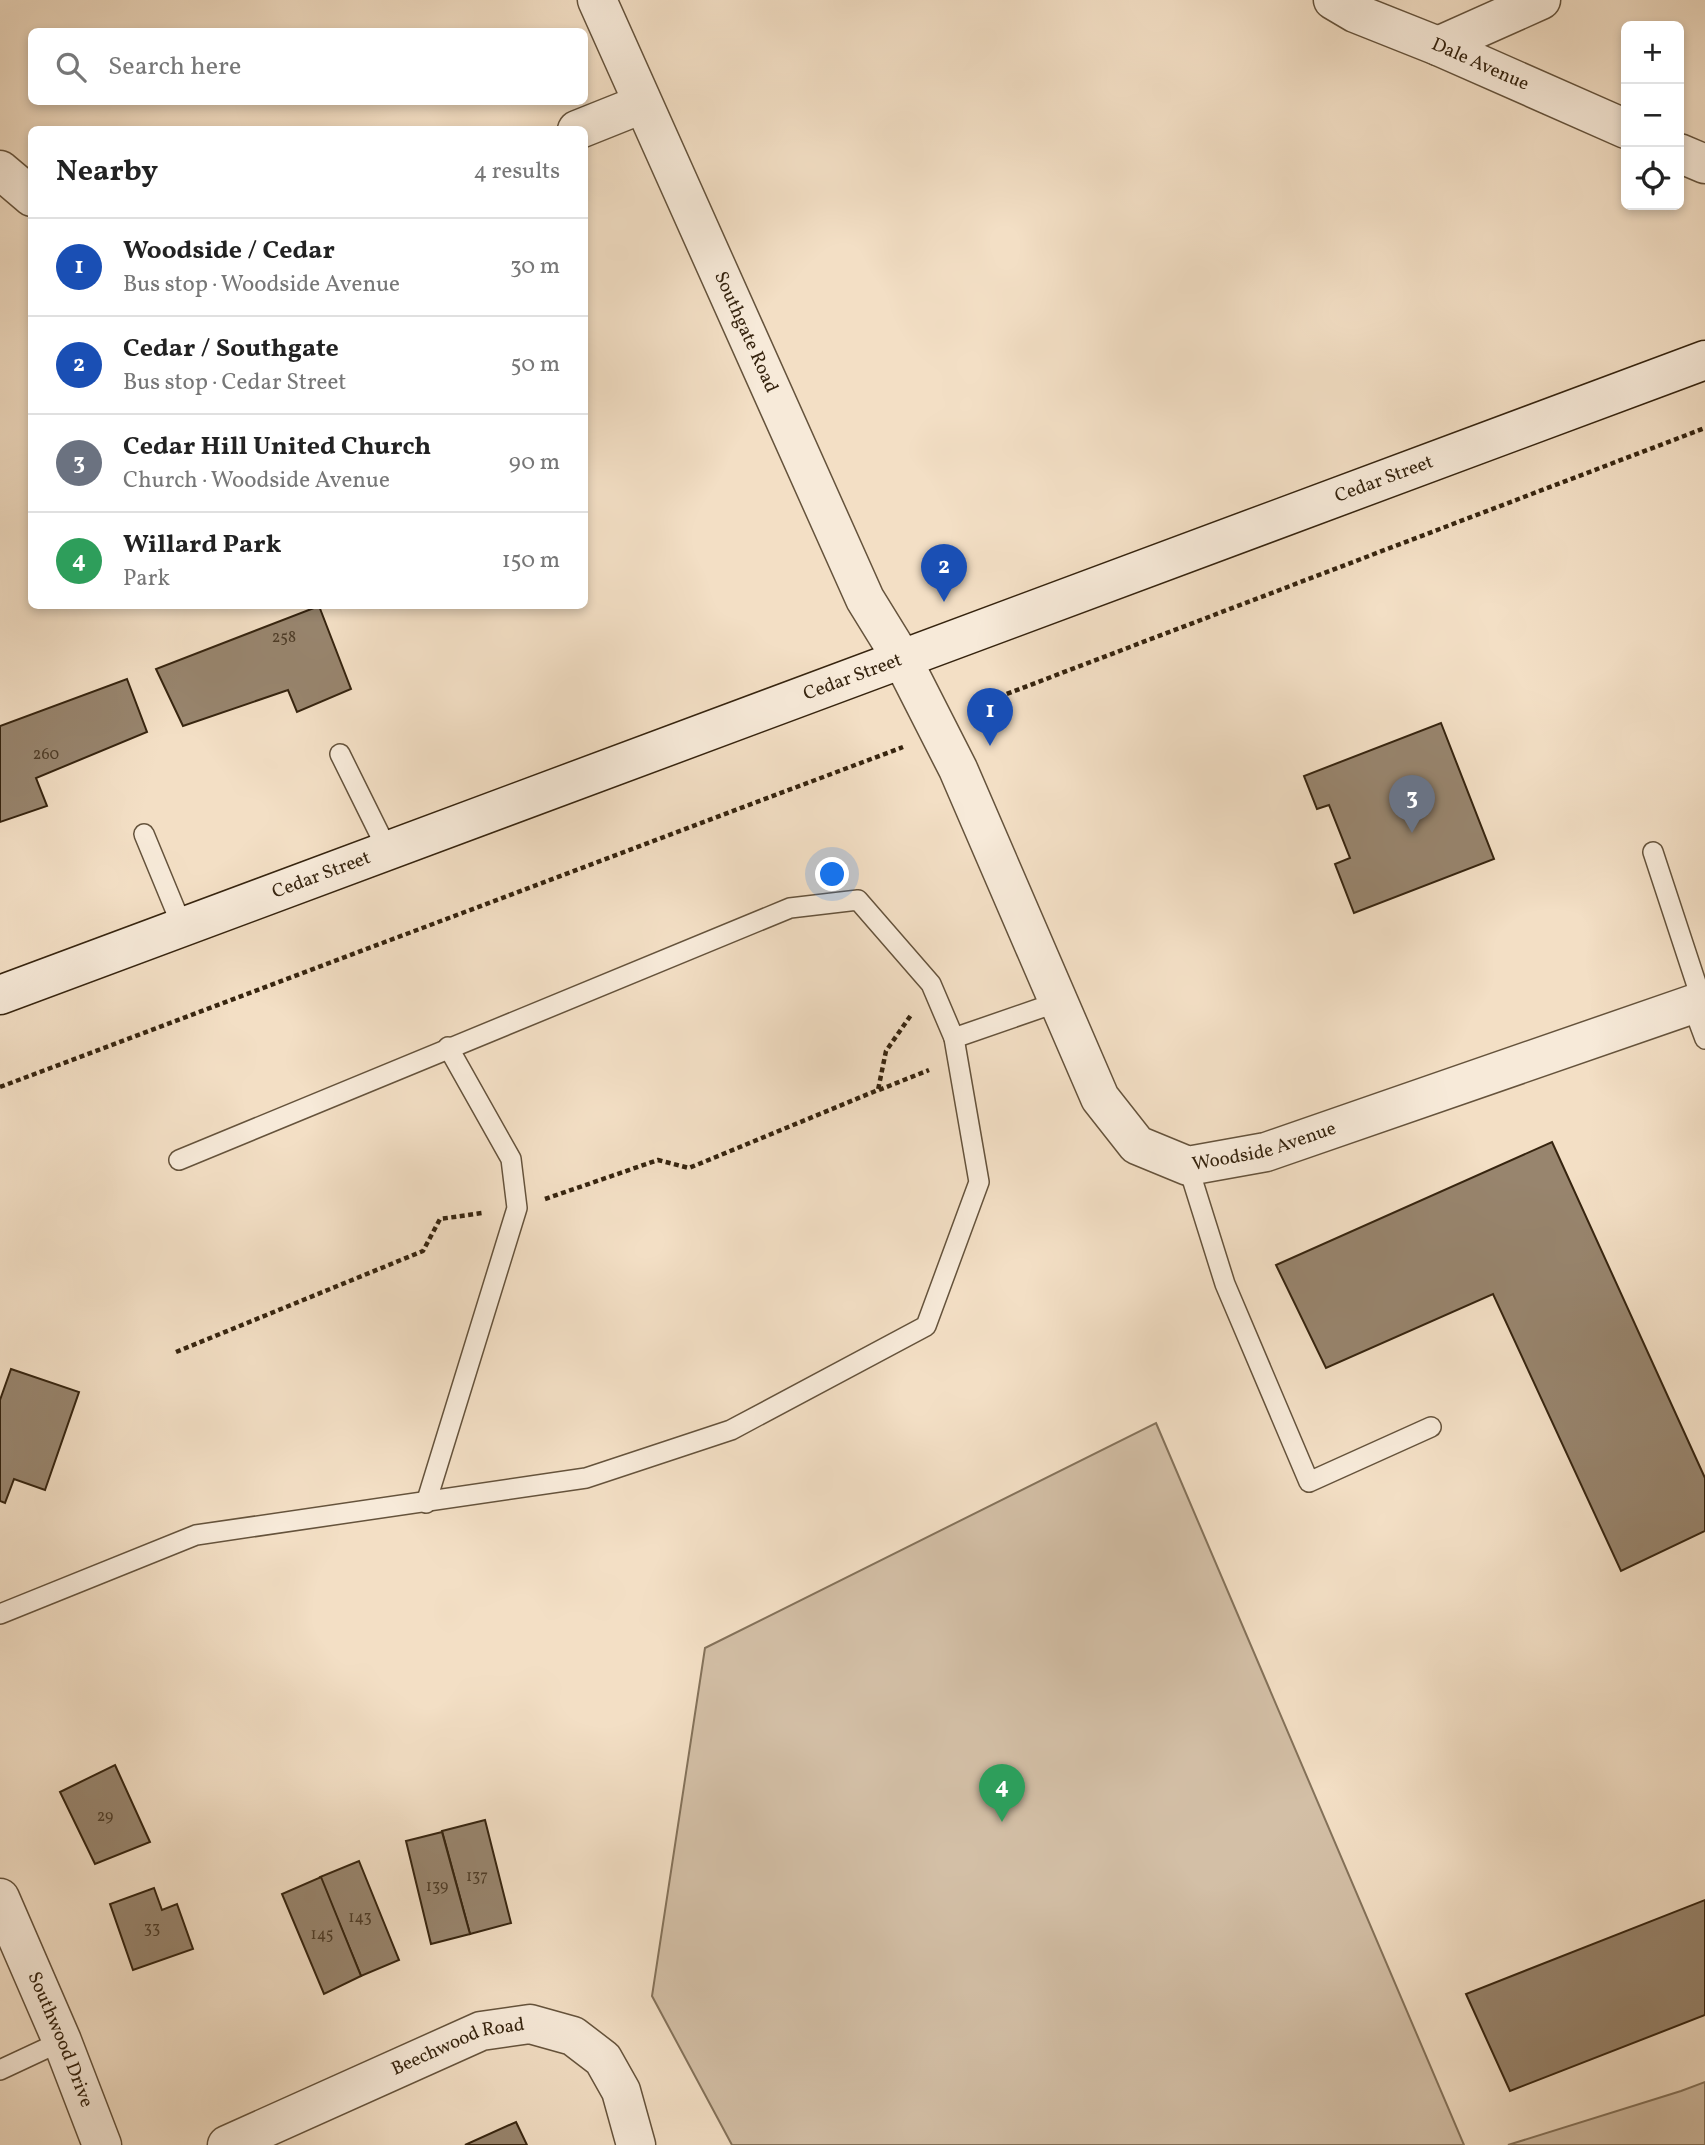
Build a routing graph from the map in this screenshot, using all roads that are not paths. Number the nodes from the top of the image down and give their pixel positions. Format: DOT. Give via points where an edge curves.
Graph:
graph roads {
  1 [pos="597,0"];
  2 [pos="1333,0"];
  3 [pos="1541,0"];
  4 [pos="1438,46"];
  5 [pos="642,104"];
  6 [pos="587,126"];
  7 [pos="1621,127"];
  8 [pos="1684,155"];
  9 [pos="1705,164"];
  10 [pos="0,170"];
  11 [pos="28,194"];
  12 [pos="1705,360"];
  13 [pos="902,659"];
  14 [pos="340,754"];
  15 [pos="144,834"];
  16 [pos="387,849"];
  17 [pos="1653,852"];
  18 [pos="182,926"];
  19 [pos="2,989"];
  20 [pos="1058,1002"];
  21 [pos="1700,1002"];
  22 [pos="954,1038"];
  23 [pos="1705,1039"];
  24 [pos="448,1047"];
  25 [pos="179,1160"];
  26 [pos="1188,1166"];
  27 [pos="1431,1427"];
  28 [pos="426,1503"];
  29 [pos="0,1614"];
  30 [pos="0,1898"];
  31 [pos="62,2041"];
  32 [pos="0,2070"];
  33 [pos="102,2145"];
  34 [pos="227,2145"];
  35 [pos="636,2145"];
  1 -- 5 [label="street, Southgate Road"];
  2 -- 4 [label="street, Dale Avenue"];
  3 -- 4 [label="street"];
  4 -- 7 [label="street, Dale Avenue"];
  5 -- 6 [label="street"];
  5 -- 13 [label="street, Southgate Road" via="865,598"];
  8 -- 9 [label="street"];
  10 -- 11 [label="street"];
  12 -- 13 [label="street, Cedar Street"];
  13 -- 16 [label="street, Cedar Street"];
  13 -- 20 [label="street, Woodside Avenue" via="957,769"];
  14 -- 16 [label="lane"];
  15 -- 18 [label="lane"];
  16 -- 18 [label="street, Cedar Street"];
  17 -- 21 [label="lane"];
  18 -- 19 [label="street, Cedar Street"];
  20 -- 22 [label="lane"];
  20 -- 26 [label="street, Woodside Avenue" via="1100,1098 1137,1145"];
  21 -- 23 [label="lane"];
  21 -- 26 [label="street, Woodside Avenue" via="1266,1152"];
  22 -- 24 [label="lane" via="931,984 858,900 790,908"];
  22 -- 28 [label="lane" via="979,1182 926,1326 731,1430 586,1478"];
  24 -- 25 [label="lane"];
  24 -- 28 [label="lane" via="511,1159 517,1208"];
  26 -- 27 [label="lane" via="1225,1284 1309,1482"];
  28 -- 29 [label="lane" via="195,1535"];
  30 -- 31 [label="street, Southwood Drive"];
  31 -- 32 [label="lane"];
  31 -- 33 [label="street, Southwood Drive"];
  34 -- 35 [label="street, Beechwood Road" via="481,2031 530,2024 573,2036 603,2059 621,2091"];
}
